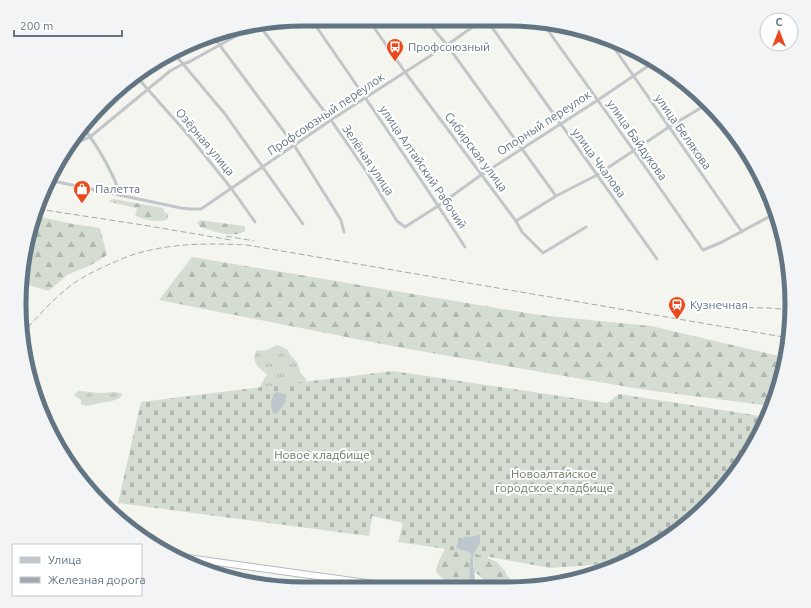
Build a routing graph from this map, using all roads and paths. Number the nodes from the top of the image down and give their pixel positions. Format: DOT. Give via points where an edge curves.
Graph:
graph roads {
  1 [pos="316,26"];
  2 [pos="373,26"];
  3 [pos="432,26"];
  4 [pos="476,26"];
  5 [pos="489,26"];
  6 [pos="262,29"];
  7 [pos="547,29"];
  8 [pos="242,33"];
  9 [pos="216,40"];
  10 [pos="220,45"];
  11 [pos="447,45"];
  12 [pos="614,47"];
  13 [pos="177,57"];
  14 [pos="183,64"];
  15 [pos="649,65"];
  16 [pos="406,72"];
  17 [pos="633,76"];
  18 [pos="139,80"];
  19 [pos="147,89"];
  20 [pos="365,97"];
  21 [pos="598,100"];
  22 [pos="703,106"];
  23 [pos="331,120"];
  24 [pos="560,124"];
  25 [pos="669,127"];
  26 [pos="86,131"];
  27 [pos="90,137"];
  28 [pos="78,142"];
  29 [pos="294,145"];
  30 [pos="522,148"];
  31 [pos="634,151"];
  32 [pos="263,167"];
  33 [pos="481,175"];
  34 [pos="597,175"];
  35 [pos="55,181"];
  36 [pos="231,188"];
  37 [pos="121,196"];
  38 [pos="556,196"];
  39 [pos="438,206"];
  40 [pos="770,216"];
  41 [pos="516,221"];
  42 [pos="255,222"];
  43 [pos="303,224"];
  44 [pos="405,227"];
  45 [pos="586,227"];
  46 [pos="344,232"];
  47 [pos="742,232"];
  48 [pos="465,247"];
  49 [pos="657,259"];
  50 [pos="194,559"];
  51 [pos="360,582"];
  1 -- 20 [label="street, улица Алтайский Рабочий"];
  2 -- 16 [label="street, Сибирская улица"];
  3 -- 11 [label="street"];
  4 -- 11 [label="street, Профсоюзный переулок"];
  5 -- 24 [label="street, улица Чкалова"];
  6 -- 23 [label="street, Зелёная улица"];
  7 -- 21 [label="street, улица Байдукова"];
  8 -- 10 [label="street"];
  9 -- 10 [label="street"];
  10 -- 14 [label="street"];
  10 -- 29 [label="street"];
  11 -- 16 [label="street, Профсоюзный переулок"];
  11 -- 30 [label="street"];
  12 -- 17 [label="street, улица Белякова"];
  13 -- 14 [label="street"];
  14 -- 19 [label="street"];
  14 -- 32 [label="street" via="225,114"];
  15 -- 17 [label="street, Опорный переулок"];
  16 -- 20 [label="street, Профсоюзный переулок"];
  16 -- 33 [label="street, Сибирская улица"];
  17 -- 21 [label="street, Опорный переулок"];
  17 -- 25 [label="street, улица Белякова"];
  18 -- 19 [label="street, Озёрная улица"];
  19 -- 27 [label="street"];
  19 -- 36 [label="street, Озёрная улица"];
  20 -- 23 [label="street, Профсоюзный переулок"];
  20 -- 39 [label="street, улица Алтайский Рабочий"];
  21 -- 24 [label="street, Опорный переулок"];
  21 -- 31 [label="street, улица Байдукова"];
  22 -- 25 [label="street"];
  23 -- 29 [label="street, Профсоюзный переулок"];
  23 -- 44 [label="street, Зелёная улица" via="396,220"];
  24 -- 30 [label="street, Опорный переулок"];
  24 -- 34 [label="street, улица Чкалова"];
  25 -- 31 [label="street"];
  25 -- 47 [label="street, улица Белякова"];
  26 -- 27 [label="street"];
  27 -- 28 [label="street"];
  27 -- 37 [label="street" via="117,184"];
  29 -- 32 [label="street, Профсоюзный переулок"];
  29 -- 46 [label="street" via="341,220"];
  30 -- 33 [label="street, Опорный переулок"];
  30 -- 38 [label="street"];
  31 -- 34 [label="street"];
  31 -- 47 [label="street, улица Байдукова" via="703,250"];
  32 -- 36 [label="street, Профсоюзный переулок"];
  32 -- 43 [label="street"];
  33 -- 39 [label="street, Опорный переулок"];
  33 -- 41 [label="street, Сибирская улица"];
  34 -- 38 [label="street"];
  34 -- 49 [label="street, улица Чкалова"];
  35 -- 37 [label="street"];
  36 -- 37 [label="street, Профсоюзный переулок" via="201,209 181,208"];
  36 -- 42 [label="street, Озёрная улица"];
  38 -- 41 [label="street"];
  39 -- 44 [label="street, Опорный переулок"];
  39 -- 48 [label="street, улица Алтайский Рабочий"];
  40 -- 47 [label="street"];
  41 -- 45 [label="street, Сибирская улица" via="522,232 543,253"];
  50 -- 51 [label="highway"];
}
